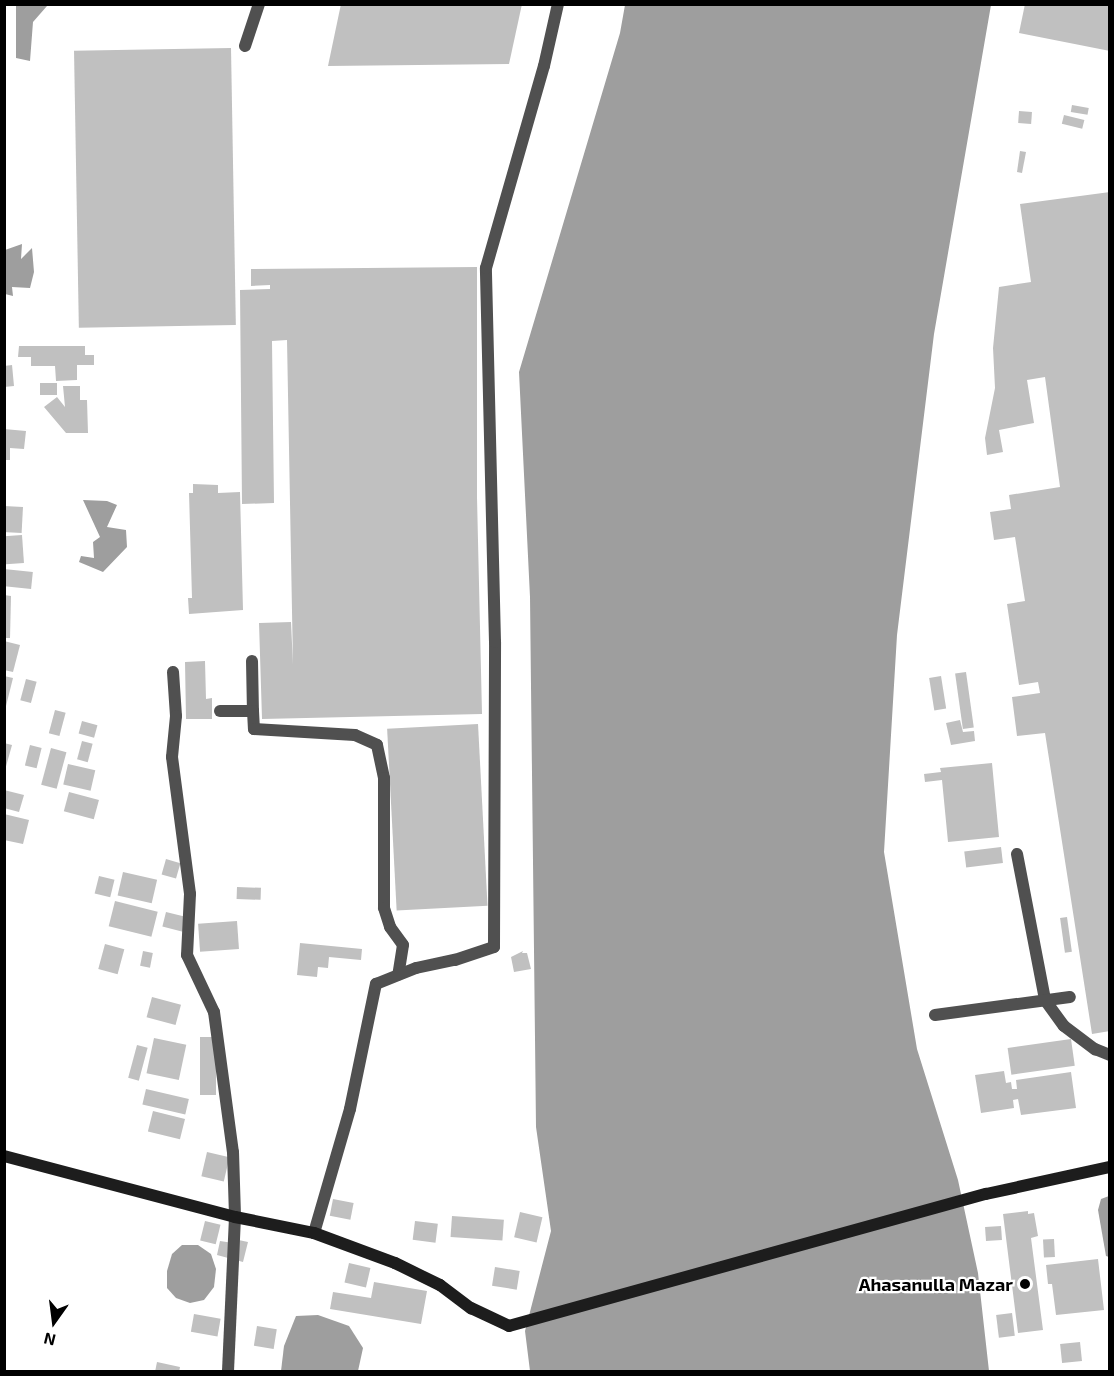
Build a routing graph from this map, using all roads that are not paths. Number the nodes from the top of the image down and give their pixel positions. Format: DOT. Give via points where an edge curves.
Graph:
graph roads {
  1 [pos="259,4"];
  2 [pos="558,4"];
  3 [pos="244,46"];
  4 [pos="252,661"];
  5 [pos="173,672"];
  6 [pos="220,711"];
  7 [pos="253,711"];
  8 [pos="1017,854"];
  9 [pos="398,975"];
  10 [pos="1070,997"];
  11 [pos="1045,1000"];
  12 [pos="935,1015"];
  13 [pos="1110,1055"];
  14 [pos="4,1156"];
  15 [pos="1110,1167"];
  16 [pos="235,1217"];
  17 [pos="314,1233"];
  18 [pos="228,1371"];
  1 -- 3 [label="street"];
  2 -- 9 [label="street" via="486,268 495,642 494,947"];
  4 -- 7 [label="street"];
  5 -- 16 [label="street" via="176,716 172,757 190,894 187,955 214,1012 233,1152"];
  6 -- 7 [label="street"];
  7 -- 9 [label="street" via="254,729 355,735 377,745 384,778 384,908 390,927 403,945"];
  8 -- 11 [label="street"];
  9 -- 17 [label="street" via="376,984 350,1109"];
  10 -- 11 [label="street"];
  11 -- 12 [label="street"];
  11 -- 13 [label="street" via="1064,1026"];
  14 -- 16 [label="main road"];
  15 -- 17 [label="main road" via="986,1194 509,1326 395,1263"];
  16 -- 17 [label="main road"];
  16 -- 18 [label="street"];
}
